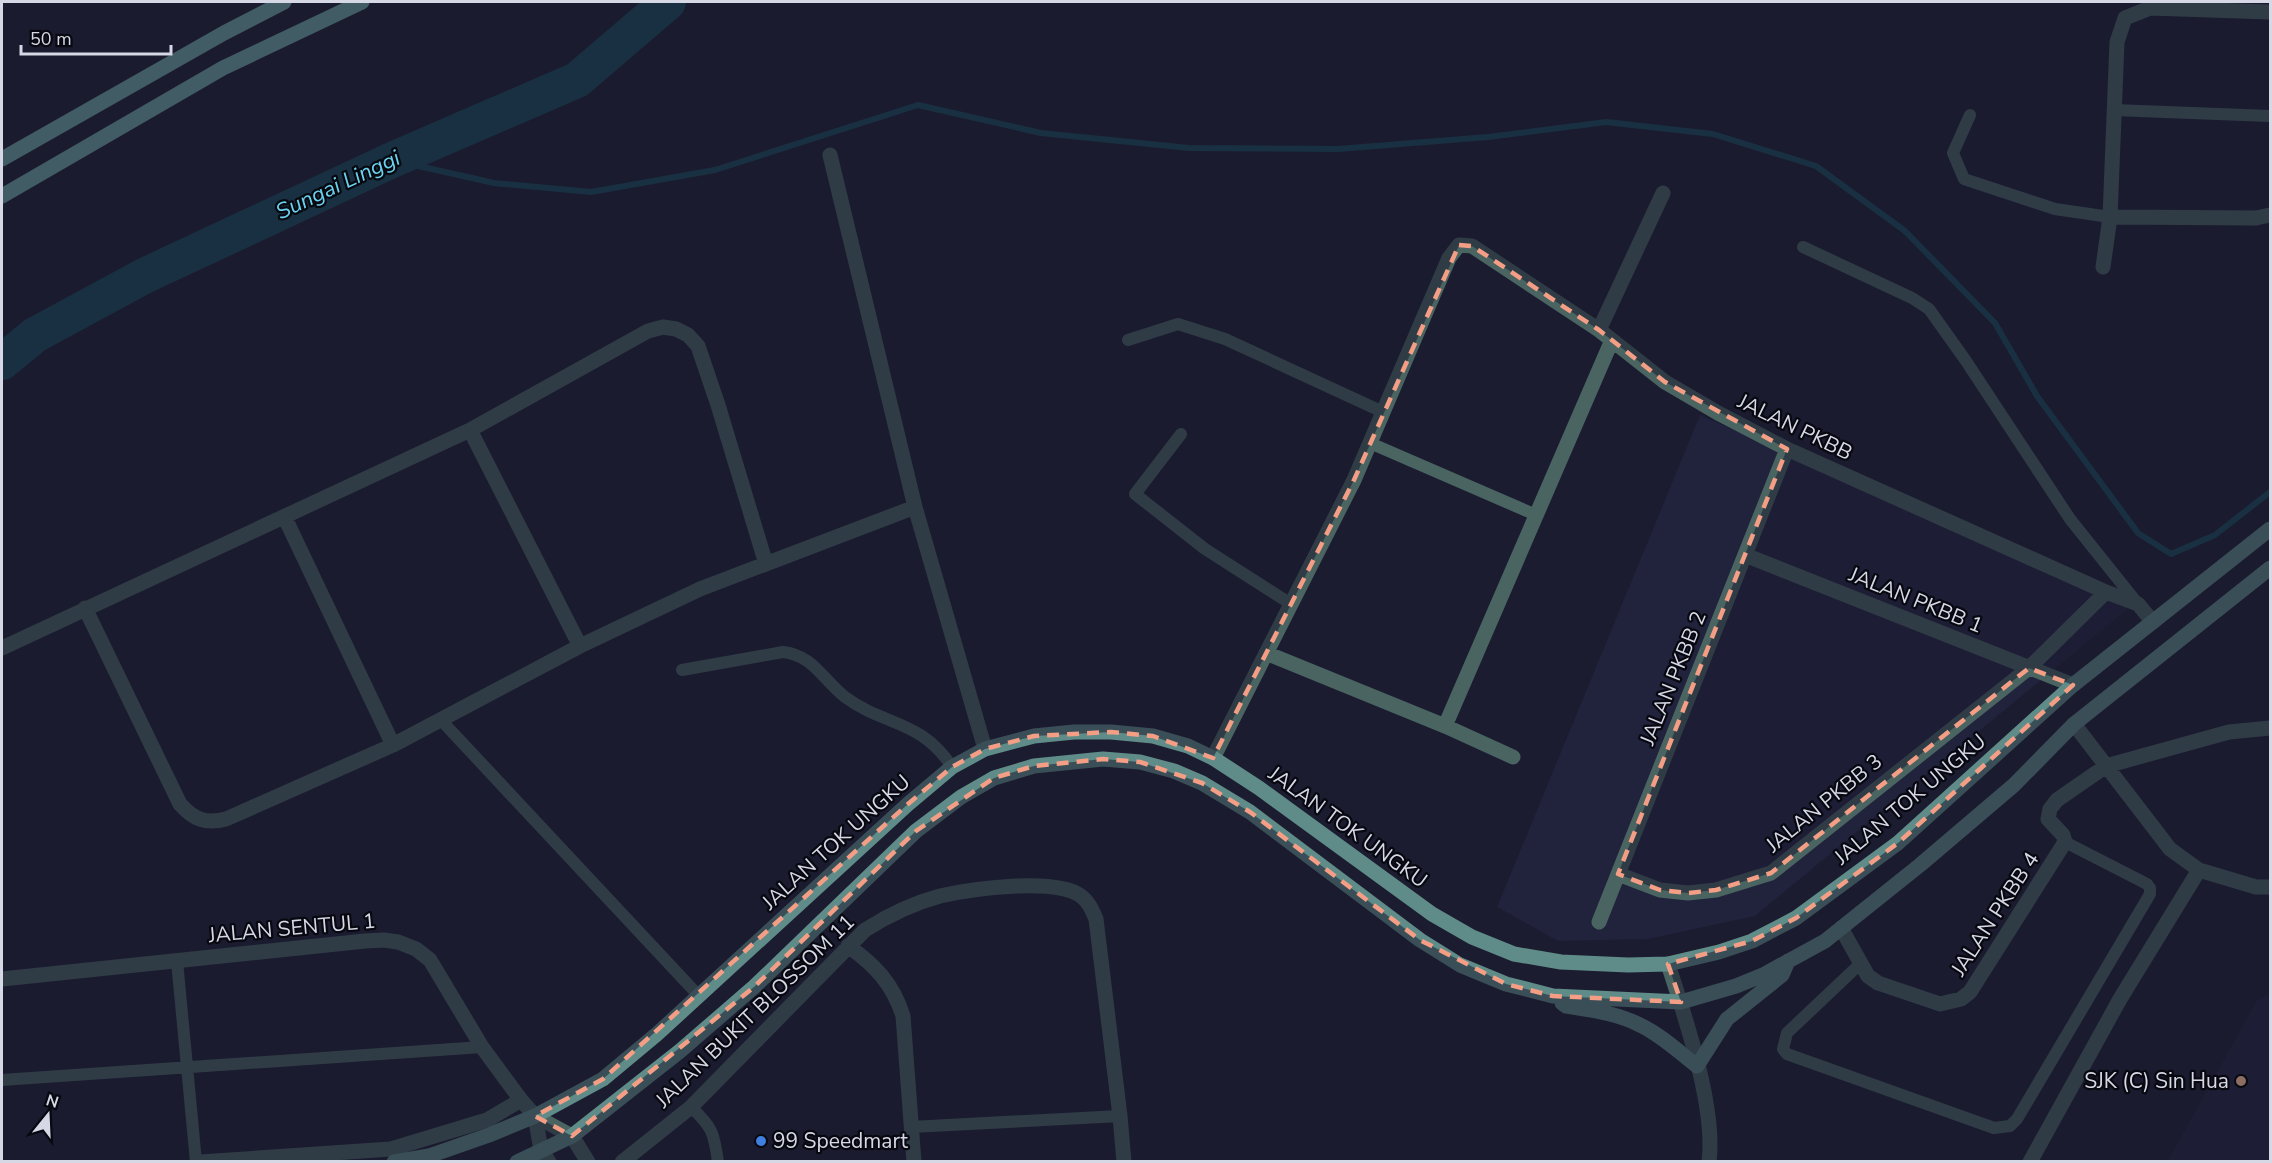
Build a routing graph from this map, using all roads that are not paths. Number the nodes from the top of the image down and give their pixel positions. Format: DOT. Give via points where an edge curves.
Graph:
graph roads {
  1 [pos="284,2"];
  2 [pos="362,2"];
  3 [pos="2271,12"];
  4 [pos="2114,110"];
  5 [pos="1970,115"];
  6 [pos="2271,116"];
  7 [pos="830,155"];
  8 [pos="2,159"];
  9 [pos="1663,193"];
  10 [pos="2,196"];
  11 [pos="2271,215"];
  12 [pos="2110,217"];
  13 [pos="1803,247"];
  14 [pos="2103,267"];
  15 [pos="1599,330"];
  16 [pos="1128,340"];
  17 [pos="1612,340"];
  18 [pos="1383,412"];
  19 [pos="470,430"];
  20 [pos="1181,435"];
  21 [pos="1370,443"];
  22 [pos="1787,449"];
  23 [pos="915,507"];
  24 [pos="1536,515"];
  25 [pos="285,518"];
  26 [pos="2271,529"];
  27 [pos="1744,555"];
  28 [pos="766,564"];
  29 [pos="2271,568"];
  30 [pos="2106,592"];
  31 [pos="1291,604"];
  32 [pos="2138,604"];
  33 [pos="85,608"];
  34 [pos="2153,622"];
  35 [pos="580,646"];
  36 [pos="2,648"];
  37 [pos="1266,653"];
  38 [pos="2029,668"];
  39 [pos="682,670"];
  40 [pos="2073,685"];
  41 [pos="440,719"];
  42 [pos="2074,724"];
  43 [pos="1445,726"];
  44 [pos="2271,728"];
  45 [pos="393,745"];
  46 [pos="986,749"];
  47 [pos="1513,757"];
  48 [pos="1213,758"];
  49 [pos="2106,766"];
  50 [pos="952,767"];
  51 [pos="2065,842"];
  52 [pos="2199,870"];
  53 [pos="1618,874"];
  54 [pos="2271,886"];
  55 [pos="1599,922"];
  56 [pos="1841,928"];
  57 [pos="848,946"];
  58 [pos="177,961"];
  59 [pos="1788,962"];
  60 [pos="1861,963"];
  61 [pos="1668,964"];
  62 [pos="2,979"];
  63 [pos="699,996"];
  64 [pos="1553,996"];
  65 [pos="1681,1002"];
  66 [pos="482,1047"];
  67 [pos="1697,1066"];
  68 [pos="187,1068"];
  69 [pos="2,1080"];
  70 [pos="521,1100"];
  71 [pos="691,1107"];
  72 [pos="535,1116"];
  73 [pos="1120,1116"];
  74 [pos="911,1127"];
  75 [pos="572,1136"];
  76 [pos="545,1156"];
  77 [pos="196,1161"];
  78 [pos="201,1161"];
  79 [pos="394,1161"];
  80 [pos="517,1161"];
  81 [pos="588,1161"];
  82 [pos="622,1161"];
  83 [pos="718,1161"];
  84 [pos="914,1161"];
  85 [pos="1124,1161"];
  86 [pos="1709,1161"];
  87 [pos="2030,1161"];
  1 -- 8 [label="main road"];
  2 -- 10 [label="main road" via="223,68"];
  3 -- 4 [label="street" via="2150,8 2124,18 2117,42"];
  4 -- 6 [label="lane"];
  4 -- 12 [label="street"];
  5 -- 12 [label="lane" via="1953,153 1964,179 2055,208"];
  7 -- 23 [label="street"];
  9 -- 15 [label="street"];
  11 -- 12 [label="street"];
  12 -- 14 [label="street"];
  13 -- 32 [label="lane" via="1929,309 2070,519"];
  15 -- 17 [label="street, JALAN PKBB"];
  15 -- 18 [label="street, JALAN PKBB" via="1472,246 1459,245 1449,258"];
  16 -- 18 [label="lane" via="1178,324 1225,339"];
  17 -- 22 [label="street, JALAN PKBB" via="1665,382"];
  17 -- 24 [label="street"];
  18 -- 21 [label="street"];
  19 -- 25 [label="street"];
  19 -- 28 [label="street" via="648,331 676,328 698,346"];
  19 -- 35 [label="street"];
  20 -- 31 [label="lane" via="1135,494 1205,549"];
  21 -- 24 [label="lane"];
  21 -- 31 [label="street"];
  22 -- 27 [label="street, JALAN PKBB 2"];
  22 -- 30 [label="street, JALAN PKBB"];
  23 -- 28 [label="street"];
  23 -- 46 [label="street"];
  24 -- 43 [label="street"];
  25 -- 33 [label="street"];
  25 -- 45 [label="street"];
  26 -- 34 [label="main road, JALAN TOK UNGKU"];
  27 -- 38 [label="street, JALAN PKBB 1"];
  27 -- 53 [label="street, JALAN PKBB 2"];
  28 -- 35 [label="street" via="700,589"];
  29 -- 42 [label="main road"];
  30 -- 32 [label="street, JALAN PKBB"];
  30 -- 38 [label="street, JALAN PKBB 3"];
  31 -- 37 [label="street"];
  32 -- 34 [label="street"];
  33 -- 36 [label="street"];
  33 -- 45 [label="street" via="180,804 200,821 226,819"];
  34 -- 40 [label="main road, JALAN TOK UNGKU"];
  35 -- 41 [label="street"];
  37 -- 43 [label="street"];
  37 -- 48 [label="street"];
  38 -- 40 [label="street, JALAN PKBB 1"];
  38 -- 53 [label="street, JALAN PKBB 3" via="1771,873 1716,890 1688,893 1660,890"];
  39 -- 50 [label="lane" via="794,653 819,669 846,697 932,742"];
  40 -- 61 [label="main road, JALAN TOK UNGKU" via="1898,843 1796,918 1719,952"];
  41 -- 45 [label="street"];
  41 -- 63 [label="lane"];
  42 -- 49 [label="street"];
  42 -- 56 [label="main road" via="2014,784"];
  43 -- 47 [label="street"];
  44 -- 49 [label="street, JALAN PKBB 4" via="2229,732"];
  46 -- 48 [label="main road, JALAN TOK UNGKU" via="1034,736 1111,732 1153,736"];
  46 -- 50 [label="main road, JALAN TOK UNGKU"];
  48 -- 61 [label="main road, JALAN TOK UNGKU" via="1432,914 1472,937 1514,954 1561,963"];
  49 -- 51 [label="street, JALAN PKBB 4" via="2056,800 2050,809 2048,819"];
  49 -- 52 [label="street" via="2170,849"];
  50 -- 63 [label="main road, JALAN TOK UNGKU"];
  51 -- 60 [label="street, JALAN PKBB 4" via="1970,992 1961,999 1940,1004 1878,983"];
  51 -- 60 [label="lane" via="2147,884 2150,894 2010,1126 1994,1128 1787,1054 1783,1049 1787,1033"];
  52 -- 54 [label="street" via="2256,887"];
  52 -- 87 [label="street"];
  53 -- 55 [label="street, JALAN PKBB 2"];
  56 -- 59 [label="main road"];
  56 -- 60 [label="street, JALAN PKBB 4"];
  57 -- 71 [label="street, JALAN BUKIT BLOSSOM 11"];
  57 -- 73 [label="street, JALAN BUKIT BLOSSOM 11" via="886,917 940,896 1013,886 1057,887 1082,896 1096,919"];
  57 -- 74 [label="street" via="884,976 898,1000 903,1016"];
  58 -- 62 [label="street, JALAN SENTUL 1"];
  58 -- 66 [label="street, JALAN SENTUL 1" via="365,941 398,942 430,960"];
  58 -- 68 [label="lane"];
  59 -- 65 [label="main road" via="1736,986"];
  59 -- 67 [label="main road" via="1782,975 1727,1019"];
  61 -- 65 [label="street"];
  63 -- 72 [label="main road, JALAN TOK UNGKU" via="603,1079"];
  64 -- 65 [label="main road"];
  64 -- 67 [label="main road" via="1566,1006 1639,1024"];
  64 -- 75 [label="main road" via="1506,984 1420,940 1250,812 1202,783 1140,762 1103,759 1034,766 994,778 916,831 754,987"];
  65 -- 67 [label="street"];
  66 -- 68 [label="lane"];
  66 -- 70 [label="street, JALAN SENTUL 1"];
  67 -- 86 [label="street" via="1706,1099"];
  68 -- 69 [label="lane"];
  68 -- 77 [label="lane"];
  70 -- 72 [label="street, JALAN SENTUL 1"];
  70 -- 78 [label="street" via="487,1120 391,1149"];
  71 -- 82 [label="street, JALAN BUKIT BLOSSOM 11"];
  71 -- 83 [label="lane" via="715,1136"];
  72 -- 75 [label="street"];
  72 -- 76 [label="street"];
  72 -- 79 [label="main road, JALAN TOK UNGKU" via="429,1156"];
  73 -- 74 [label="lane"];
  73 -- 85 [label="street, JALAN BUKIT BLOSSOM 11"];
  74 -- 84 [label="street"];
  75 -- 76 [label="main road"];
  75 -- 81 [label="street"];
  76 -- 80 [label="main road"];
}
